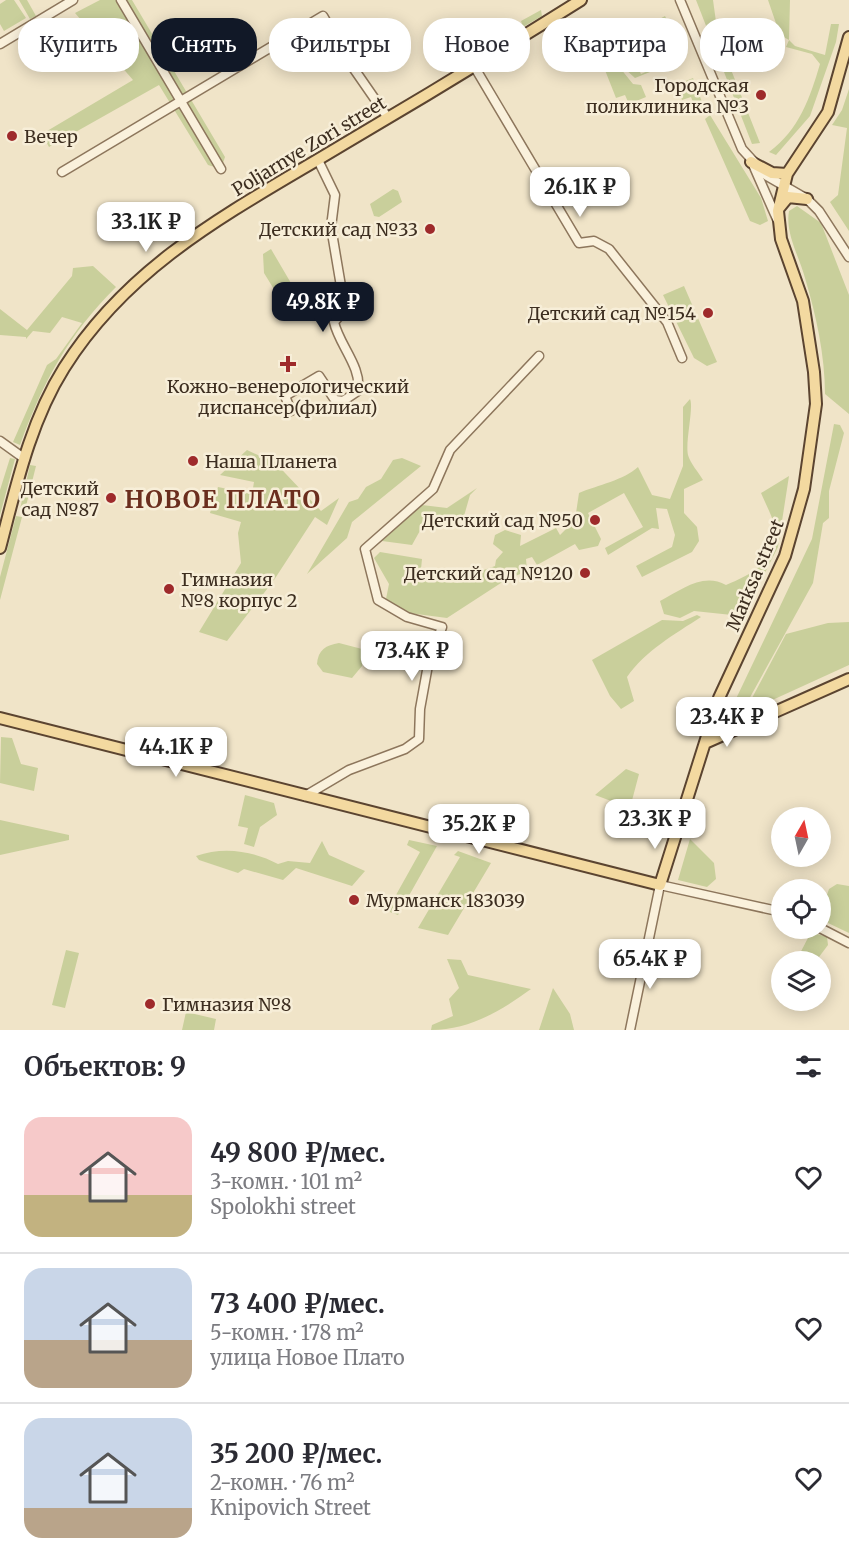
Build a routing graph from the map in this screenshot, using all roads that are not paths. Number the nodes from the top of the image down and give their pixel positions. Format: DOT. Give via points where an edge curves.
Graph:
graph roads {
  1 [pos="73,0"];
  2 [pos="121,0"];
  3 [pos="581,0"];
  4 [pos="680,0"];
  5 [pos="530,31"];
  6 [pos="849,37"];
  7 [pos="0,44"];
  8 [pos="464,72"];
  9 [pos="478,72"];
  10 [pos="183,100"];
  11 [pos="388,118"];
  12 [pos="318,160"];
  13 [pos="751,162"];
  14 [pos="221,169"];
  15 [pos="62,172"];
  16 [pos="787,174"];
  17 [pos="782,186"];
  18 [pos="804,198"];
  19 [pos="778,211"];
  20 [pos="778,223"];
  21 [pos="849,256"];
  22 [pos="539,356"];
  23 [pos="682,358"];
  24 [pos="291,411"];
  25 [pos="0,441"];
  26 [pos="25,459"];
  27 [pos="0,548"];
  28 [pos="849,679"];
  29 [pos="719,698"];
  30 [pos="713,715"];
  31 [pos="0,718"];
  32 [pos="740,727"];
  33 [pos="705,743"];
  34 [pos="304,797"];
  35 [pos="660,885"];
  36 [pos="771,910"];
  37 [pos="831,934"];
  38 [pos="849,943"];
  39 [pos="630,1030"];
  1 -- 7 [label="street"];
  2 -- 10 [label="street"];
  3 -- 5 [label="main road, Poljarnye Zori street"];
  4 -- 13 [label="street" via="740,145"];
  6 -- 16 [label="main road, Marksa street" via="828,112"];
  8 -- 11 [label="main road, Poljarnye Zori street"];
  9 -- 23 [label="street" via="579,243 594,241 609,249 666,322"];
  10 -- 11 [label="street" via="323,16"];
  10 -- 14 [label="street"];
  10 -- 15 [label="street"];
  11 -- 12 [label="main road, Poljarnye Zori street"];
  12 -- 24 [label="street" via="335,195 331,227 344,304 334,322 336,333 360,380 358,391 343,401 335,400 319,376 285,396"];
  12 -- 26 [label="main road, Poljarnye Zori street" via="183,242 123,294 63,369 37,422"];
  13 -- 16 [label="main road"];
  13 -- 17 [label="street"];
  13 -- 20 [label="street"];
  16 -- 17 [label="main road, Marksa street"];
  17 -- 18 [label="street"];
  17 -- 19 [label="main road, Marksa street"];
  18 -- 19 [label="main road" via="788,197"];
  18 -- 21 [label="street" via="824,217"];
  19 -- 20 [label="main road, Marksa street"];
  20 -- 29 [label="main road, Marksa street" via="803,301 809,334 816,404 812,441 790,541"];
  22 -- 34 [label="street" via="450,450 433,489 365,549 378,600 407,617 442,627 428,665 419,739"];
  25 -- 26 [label="street"];
  26 -- 27 [label="main road, Poljarnye Zori street"];
  28 -- 32 [label="main road"];
  29 -- 30 [label="main road, Marksa street"];
  29 -- 32 [label="main road" via="721,719"];
  30 -- 32 [label="main road" via="719,726 728,730"];
  30 -- 33 [label="main road, Marksa street"];
  31 -- 34 [label="main road"];
  32 -- 33 [label="main road"];
  33 -- 35 [label="main road, Marksa street"];
  34 -- 35 [label="main road"];
  35 -- 36 [label="street"];
  35 -- 39 [label="street"];
  37 -- 38 [label="street"];
}
